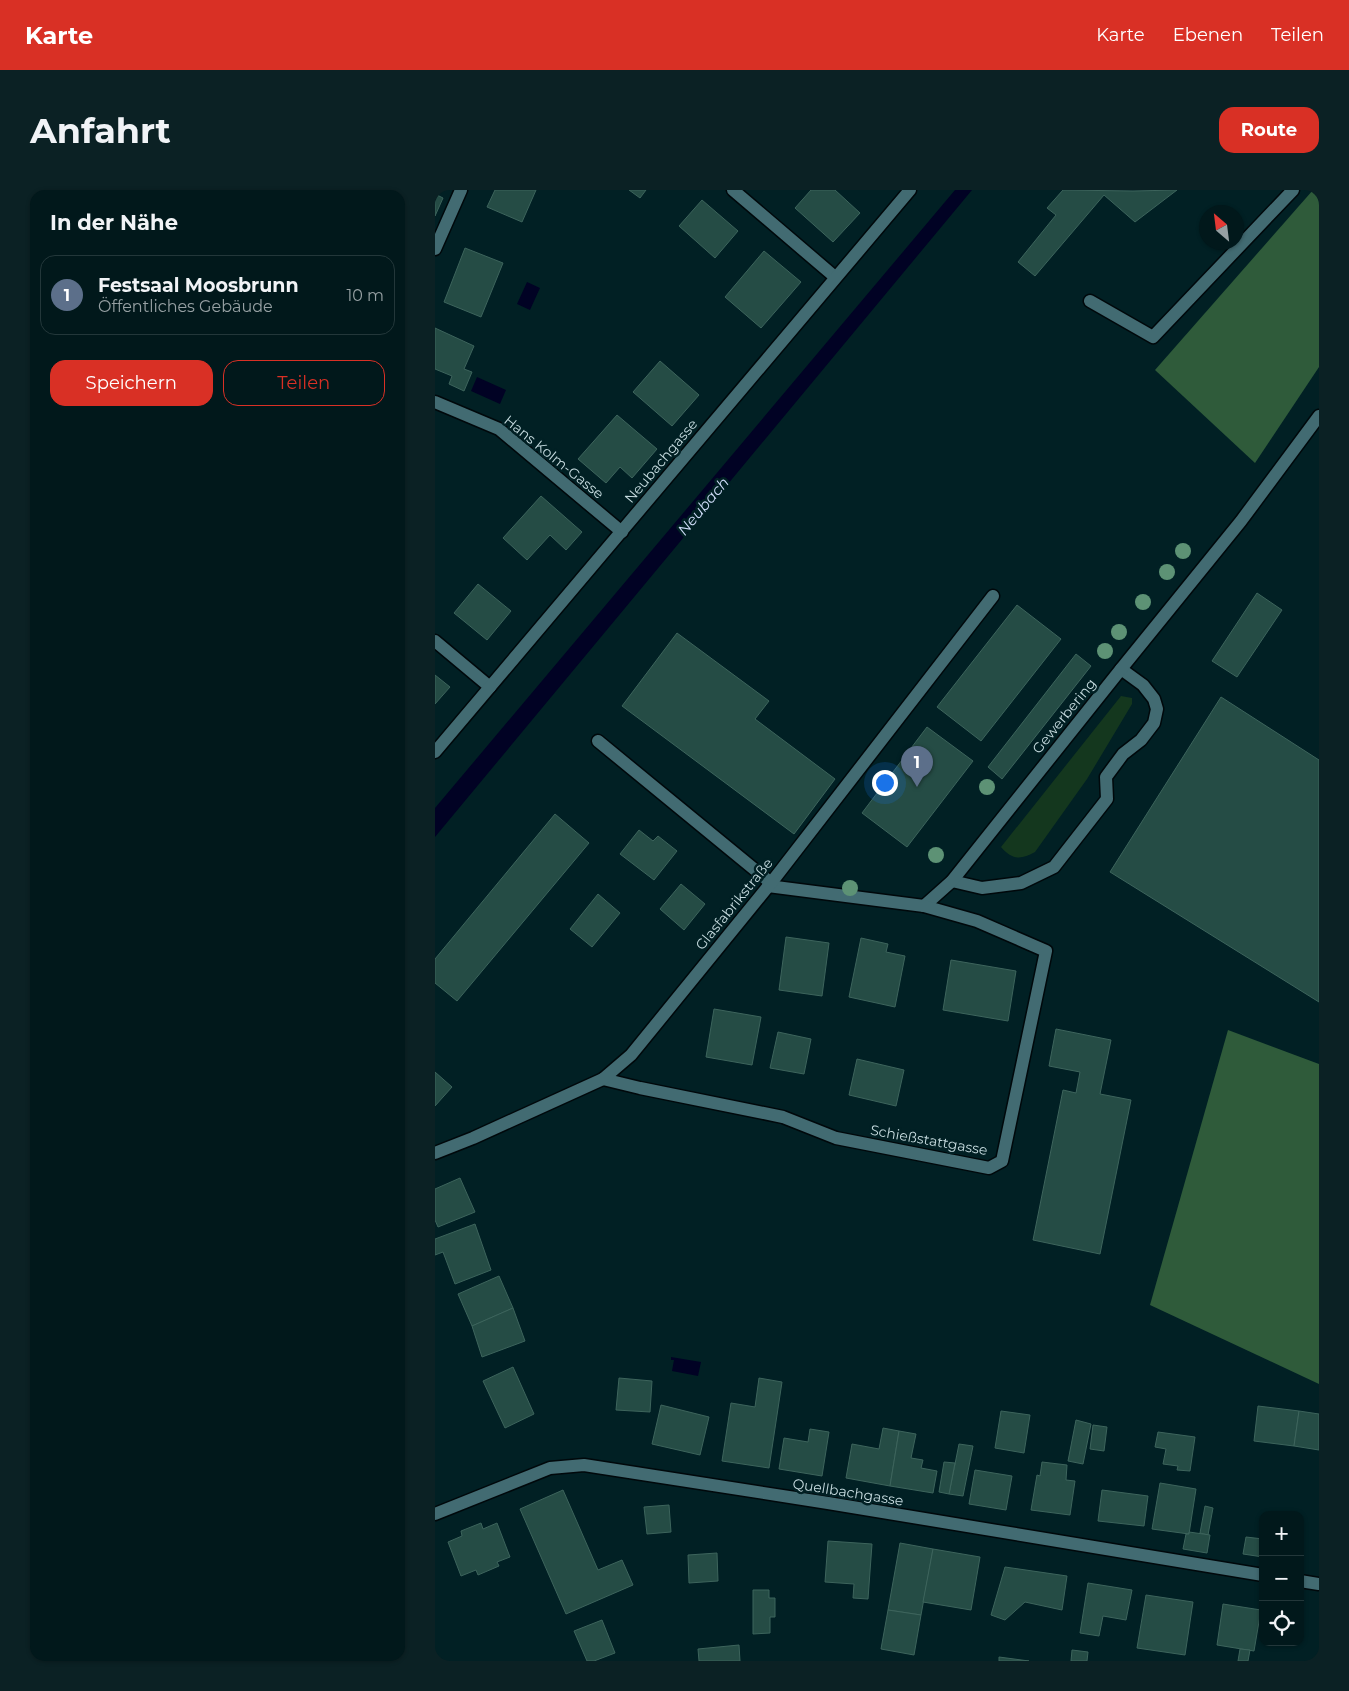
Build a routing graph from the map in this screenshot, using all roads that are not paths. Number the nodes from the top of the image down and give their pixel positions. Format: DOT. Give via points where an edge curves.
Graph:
graph roads {
  1 [pos="461,190"];
  2 [pos="733,190"];
  3 [pos="910,190"];
  4 [pos="1293,190"];
  5 [pos="435,248"];
  6 [pos="835,277"];
  7 [pos="1090,301"];
  8 [pos="435,402"];
  9 [pos="1319,416"];
  10 [pos="622,532"];
  11 [pos="993,596"];
  12 [pos="435,641"];
  13 [pos="1121,668"];
  14 [pos="491,687"];
  15 [pos="598,741"];
  16 [pos="435,752"];
  17 [pos="952,880"];
  18 [pos="769,884"];
  19 [pos="924,906"];
  20 [pos="603,1079"];
  21 [pos="435,1153"];
  22 [pos="435,1514"];
  23 [pos="1259,1574"];
  24 [pos="1304,1582"];
  25 [pos="1319,1584"];
  1 -- 5 [label="street"];
  2 -- 6 [label="street"];
  3 -- 6 [label="street, Neubachgasse"];
  4 -- 7 [label="street" via="1153,337"];
  6 -- 10 [label="street, Neubachgasse"];
  8 -- 10 [label="street, Hans Kolm-Gasse" via="499,429"];
  9 -- 13 [label="street, Gewerbering" via="1241,521"];
  10 -- 14 [label="street, Neubachgasse"];
  11 -- 18 [label="street, Glasfabrikstraße"];
  12 -- 14 [label="street"];
  13 -- 17 [label="street, Gewerbering"];
  13 -- 17 [label="street" via="1143,685 1154,699 1157,709 1154,723 1141,740 1123,754 1107,777 1107,798 1054,867 1021,883 982,888"];
  14 -- 16 [label="street, Neubachgasse"];
  15 -- 18 [label="street"];
  17 -- 19 [label="street, Gewerbering"];
  18 -- 19 [label="street"];
  18 -- 20 [label="street, Glasfabrikstraße" via="631,1055"];
  19 -- 20 [label="street, Schießstattgasse" via="977,921 1046,951 1002,1161 989,1168 836,1138 783,1117"];
  20 -- 21 [label="street, Glasfabrikstraße"];
  22 -- 23 [label="street, Quellbachgasse" via="550,1468 584,1465"];
  24 -- 25 [label="street"];
}
